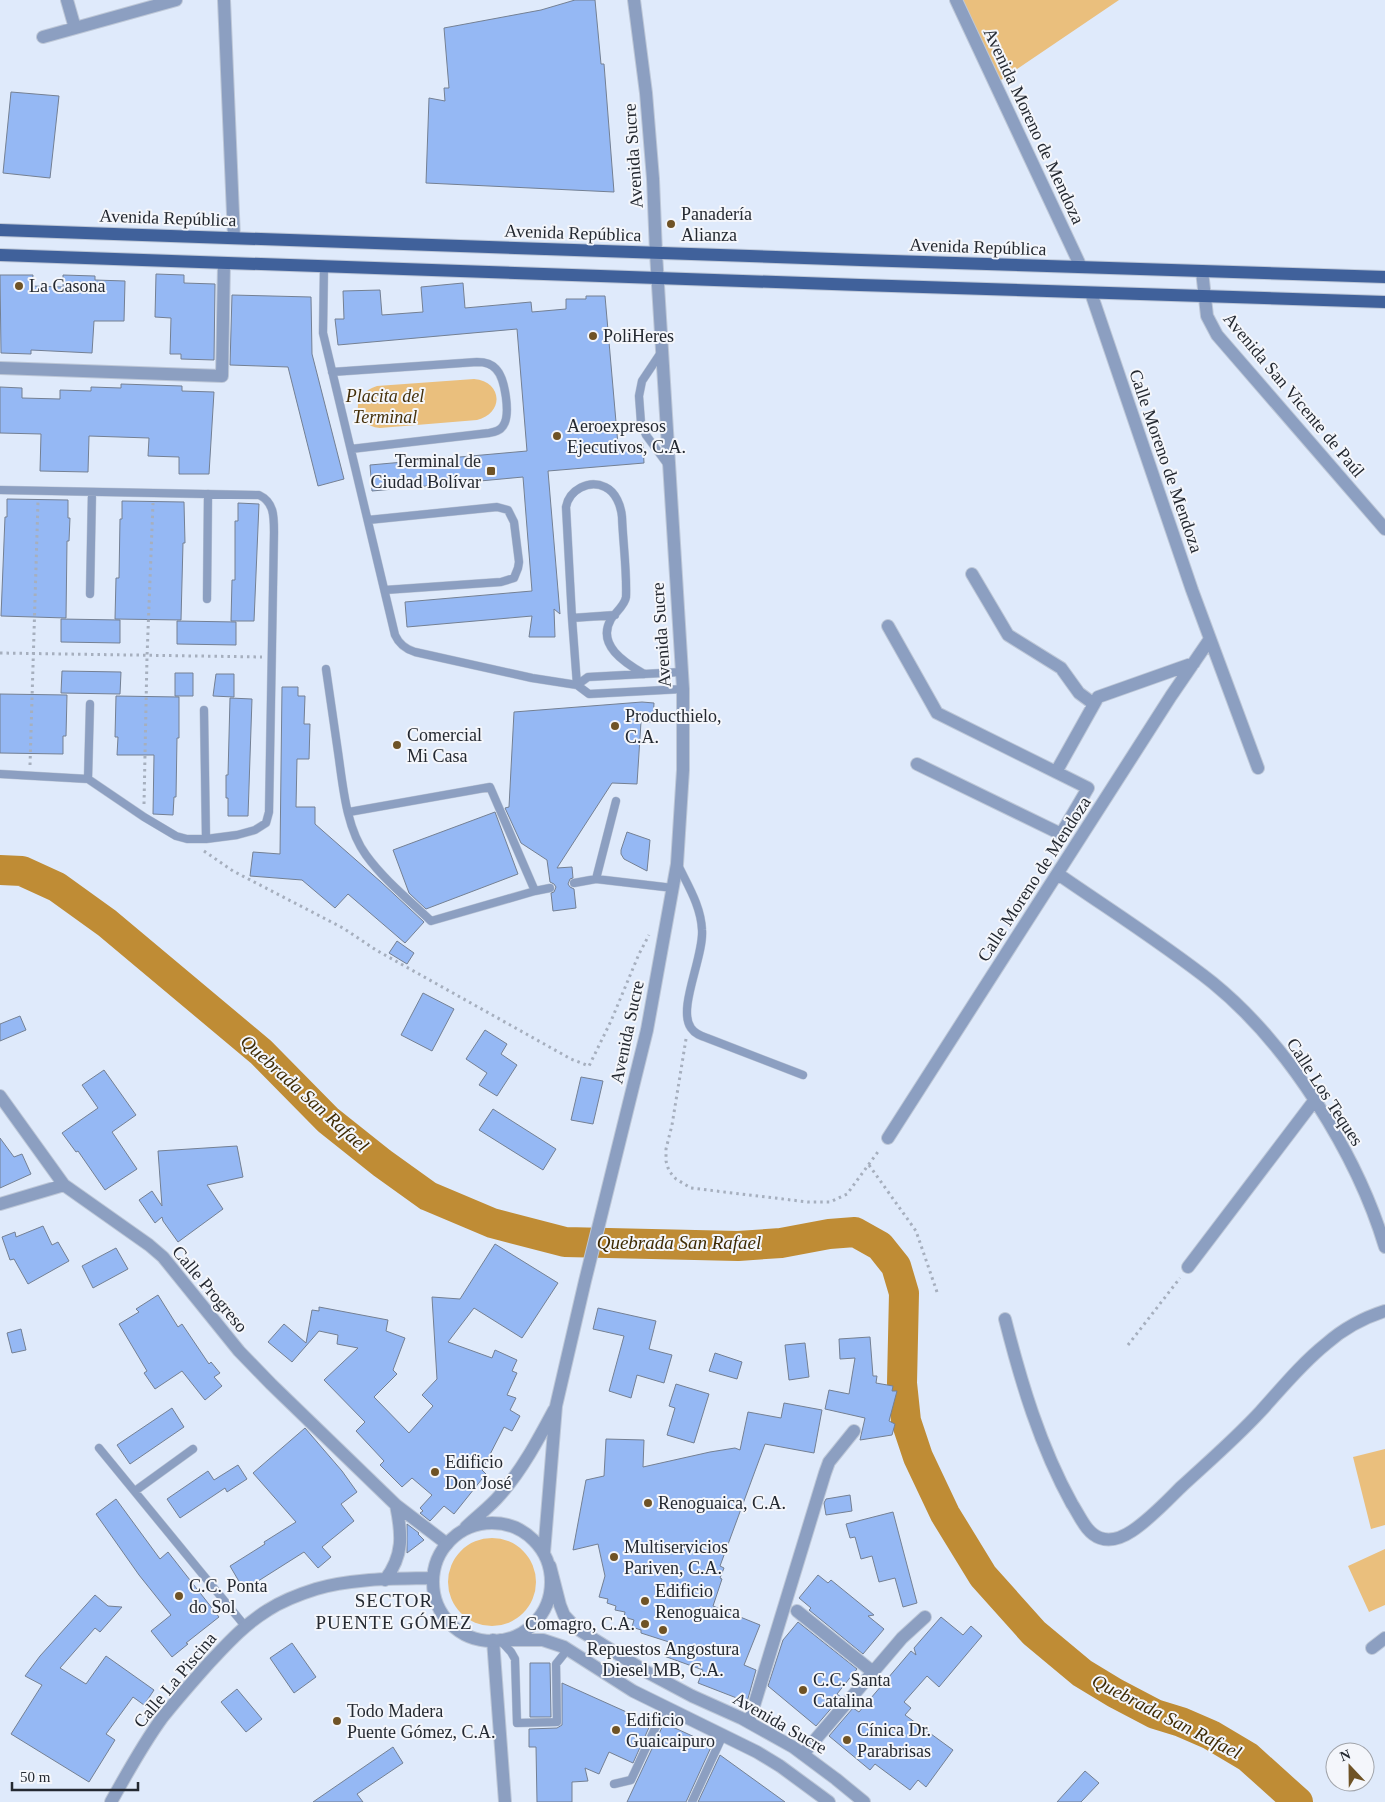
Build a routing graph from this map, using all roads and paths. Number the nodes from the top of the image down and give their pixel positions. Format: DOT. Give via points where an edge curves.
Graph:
graph roads {
  1 [pos="67,0"];
  2 [pos="176,0"];
  3 [pos="224,0"];
  4 [pos="634,0"];
  5 [pos="956,0"];
  6 [pos="75,28"];
  7 [pos="43,37"];
  8 [pos="0,230"];
  9 [pos="234,238"];
  10 [pos="656,253"];
  11 [pos="0,255"];
  12 [pos="224,263"];
  13 [pos="324,266"];
  14 [pos="1081,267"];
  15 [pos="1202,271"];
  16 [pos="1385,277"];
  17 [pos="657,278"];
  18 [pos="1091,293"];
  19 [pos="1204,296"];
  20 [pos="1385,302"];
  21 [pos="662,351"];
  22 [pos="0,368"];
  23 [pos="332,372"];
  24 [pos="351,450"];
  25 [pos="668,466"];
  26 [pos="0,490"];
  27 [pos="38,491"];
  28 [pos="92,492"];
  29 [pos="153,493"];
  30 [pos="208,494"];
  31 [pos="368,520"];
  32 [pos="1385,529"];
  33 [pos="972,574"];
  34 [pos="385,590"];
  35 [pos="90,594"];
  36 [pos="207,599"];
  37 [pos="615,615"];
  38 [pos="572,618"];
  39 [pos="888,626"];
  40 [pos="1210,639"];
  41 [pos="0,653"];
  42 [pos="33,654"];
  43 [pos="147,657"];
  44 [pos="272,657"];
  45 [pos="1194,663"];
  46 [pos="326,669"];
  47 [pos="682,672"];
  48 [pos="644,674"];
  49 [pos="577,685"];
  50 [pos="683,689"];
  51 [pos="90,704"];
  52 [pos="1094,704"];
  53 [pos="204,710"];
  54 [pos="917,764"];
  55 [pos="1258,768"];
  56 [pos="1056,772"];
  57 [pos="0,774"];
  58 [pos="30,776"];
  59 [pos="88,779"];
  60 [pos="616,801"];
  61 [pos="349,812"];
  62 [pos="144,817"];
  63 [pos="187,839"];
  64 [pos="206,839"];
  65 [pos="677,864"];
  66 [pos="1058,874"];
  67 [pos="596,879"];
  68 [pos="574,883"];
  69 [pos="550,888"];
  70 [pos="673,888"];
  71 [pos="535,890"];
  72 [pos="651,932"];
  73 [pos="690,1026"];
  74 [pos="803,1075"];
  75 [pos="0,1096"];
  76 [pos="1314,1101"];
  77 [pos="888,1138"];
  78 [pos="869,1165"];
  79 [pos="64,1185"];
  80 [pos="0,1204"];
  81 [pos="1385,1247"];
  82 [pos="1188,1267"];
  83 [pos="937,1292"];
  84 [pos="1385,1311"];
  85 [pos="1005,1319"];
  86 [pos="1128,1345"];
  87 [pos="556,1406"];
  88 [pos="854,1431"];
  89 [pos="99,1448"];
  90 [pos="193,1450"];
  91 [pos="135,1491"];
  92 [pos="396,1505"];
  93 [pos="457,1534"];
  94 [pos="447,1544"];
  95 [pos="544,1553"];
  96 [pos="550,1566"];
  97 [pos="433,1578"];
  98 [pos="385,1580"];
  99 [pos="798,1611"];
  100 [pos="925,1617"];
  101 [pos="245,1626"];
  102 [pos="1385,1638"];
  103 [pos="497,1640"];
  104 [pos="1372,1648"];
  105 [pos="568,1649"];
  106 [pos="872,1672"];
  107 [pos="665,1707"];
  108 [pos="749,1722"];
  109 [pos="723,1735"];
  110 [pos="803,1754"];
  111 [pos="614,1784"];
  112 [pos="111,1802"];
  113 [pos="505,1802"];
  114 [pos="692,1802"];
  115 [pos="829,1802"];
  116 [pos="864,1802"];
  1 -- 6 [label="street"];
  2 -- 6 [label="street"];
  3 -- 9 [label="street"];
  4 -- 10 [label="street, Avenida Sucre" via="646,93"];
  5 -- 14 [label="street, Avenida Moreno de Mendoza"];
  6 -- 7 [label="street"];
  8 -- 9 [label="main road, Avenida República"];
  9 -- 10 [label="main road, Avenida República"];
  10 -- 14 [label="main road, Avenida República"];
  10 -- 17 [label="street, Avenida Sucre"];
  11 -- 12 [label="main road"];
  12 -- 13 [label="main road"];
  12 -- 22 [label="street" via="222,376"];
  13 -- 17 [label="main road"];
  13 -- 23 [label="lane" via="323,332"];
  14 -- 15 [label="main road, Avenida República"];
  15 -- 16 [label="main road, Avenida República"];
  15 -- 19 [label="street, Avenida San Vicente de Paúl"];
  17 -- 18 [label="main road"];
  17 -- 21 [label="street, Avenida Sucre"];
  18 -- 19 [label="main road"];
  18 -- 40 [label="street, Calle Moreno de Mendoza"];
  19 -- 20 [label="main road"];
  19 -- 32 [label="street, Avenida San Vicente de Paúl" via="1207,316 1217,335"];
  21 -- 25 [label="street, Avenida Sucre"];
  21 -- 25 [label="lane" via="642,381 639,396 646,435"];
  23 -- 24 [label="lane"];
  23 -- 24 [label="lane" via="485,362 494,367 503,383 505,420 498,431"];
  24 -- 31 [label="lane"];
  25 -- 47 [label="street, Avenida Sucre"];
  26 -- 27 [label="lane"];
  27 -- 28 [label="lane"];
  27 -- 42 [label="path"];
  28 -- 29 [label="lane"];
  28 -- 35 [label="lane"];
  29 -- 30 [label="lane"];
  29 -- 43 [label="path"];
  30 -- 36 [label="lane"];
  30 -- 44 [label="lane" via="259,495 272,508"];
  31 -- 34 [label="lane"];
  31 -- 34 [label="lane" via="497,507 511,512 514,522 519,562 514,578 501,582"];
  33 -- 52 [label="street" via="1008,635 1062,668 1079,693"];
  34 -- 49 [label="lane" via="395,635 408,650"];
  37 -- 38 [label="lane"];
  37 -- 38 [label="lane" via="626,600 622,511 616,497 606,487 589,485 574,491 566,507"];
  37 -- 48 [label="lane" via="607,633 612,649 628,665"];
  38 -- 49 [label="lane"];
  39 -- 56 [label="street" via="937,713"];
  40 -- 45 [label="street, Calle Moreno de Mendoza"];
  40 -- 55 [label="street, Calle Moreno de Mendoza"];
  41 -- 42 [label="path"];
  42 -- 43 [label="path"];
  42 -- 58 [label="path"];
  43 -- 44 [label="path"];
  43 -- 62 [label="path"];
  44 -- 64 [label="lane" via="268,817 256,830"];
  45 -- 52 [label="street" via="1098,696"];
  45 -- 66 [label="street, Calle Moreno de Mendoza"];
  46 -- 61 [label="lane"];
  47 -- 48 [label="lane"];
  47 -- 50 [label="street, Avenida Sucre"];
  48 -- 49 [label="lane" via="588,677"];
  49 -- 50 [label="lane" via="589,694"];
  50 -- 65 [label="street, Avenida Sucre" via="683,770"];
  51 -- 59 [label="lane"];
  52 -- 56 [label="street"];
  53 -- 64 [label="lane"];
  54 -- 56 [label="street" via="1061,834 1088,788"];
  57 -- 58 [label="lane"];
  58 -- 59 [label="lane"];
  59 -- 62 [label="lane"];
  60 -- 67 [label="lane"];
  61 -- 71 [label="lane" via="366,855 431,921"];
  61 -- 71 [label="lane" via="490,787"];
  62 -- 63 [label="lane"];
  63 -- 64 [label="lane"];
  63 -- 72 [label="path" via="233,871 343,928 376,950 589,1066"];
  65 -- 70 [label="street, Avenida Sucre"];
  65 -- 73 [label="lane" via="697,904 702,922 702,943 686,1010"];
  66 -- 76 [label="street, Calle Los Teques" via="1214,985 1261,1028"];
  66 -- 77 [label="street, Calle Moreno de Mendoza"];
  67 -- 68 [label="lane"];
  67 -- 70 [label="lane"];
  69 -- 71 [label="lane"];
  70 -- 87 [label="street, Avenida Sucre" via="647,1030"];
  73 -- 74 [label="lane" via="697,1034"];
  73 -- 78 [label="path" via="666,1149 667,1166 676,1179 691,1188 830,1202 847,1194"];
  75 -- 79 [label="street, Calle Progreso"];
  76 -- 81 [label="street, Calle Los Teques" via="1362,1188"];
  76 -- 82 [label="street"];
  77 -- 78 [label="path"];
  78 -- 83 [label="path" via="916,1231"];
  79 -- 80 [label="street"];
  79 -- 92 [label="street, Calle Progreso" via="162,1257 239,1350"];
  82 -- 86 [label="path"];
  84 -- 85 [label="street" via="1360,1321 1325,1344 1258,1414 1154,1513 1133,1531 1108,1540 1098,1538 1088,1530 1060,1481 1022,1382"];
  87 -- 93 [label="street, Avenida Sucre" via="532,1451 499,1497"];
  87 -- 95 [label="street, Avenida Sucre"];
  88 -- 108 [label="street" via="829,1462 825,1473"];
  89 -- 91 [label="lane"];
  90 -- 91 [label="lane"];
  91 -- 101 [label="lane"];
  92 -- 94 [label="street, Calle Progreso"];
  92 -- 98 [label="street" via="401,1540 394,1569"];
  93 -- 94 [label="street"];
  93 -- 95 [label="street" via="484,1523 505,1524 525,1532"];
  94 -- 97 [label="street" via="439,1556"];
  95 -- 96 [label="street"];
  96 -- 103 [label="street" via="550,1595 538,1620 521,1633"];
  96 -- 108 [label="street, Avenida Sucre" via="564,1615 576,1628 644,1671"];
  97 -- 98 [label="street, Calle La Piscina"];
  97 -- 103 [label="street" via="435,1597 448,1622 472,1638"];
  98 -- 101 [label="street, Calle La Piscina" via="318,1588 268,1609"];
  99 -- 106 [label="street"];
  100 -- 106 [label="street"];
  101 -- 112 [label="street, Calle La Piscina" via="162,1718"];
  102 -- 104 [label="street"];
  103 -- 105 [label="street, Avenida Sucre" via="542,1640"];
  103 -- 105 [label="lane" via="512,1652 515,1659 517,1723 557,1722 556,1670"];
  103 -- 113 [label="street"];
  105 -- 107 [label="street, Avenida Sucre" via="633,1691"];
  106 -- 110 [label="street"];
  107 -- 109 [label="street, Avenida Sucre"];
  107 -- 111 [label="lane" via="631,1780"];
  108 -- 110 [label="street, Avenida Sucre"];
  109 -- 114 [label="lane"];
  109 -- 115 [label="street, Avenida Sucre" via="780,1766"];
  110 -- 116 [label="street, Avenida Sucre"];
}
